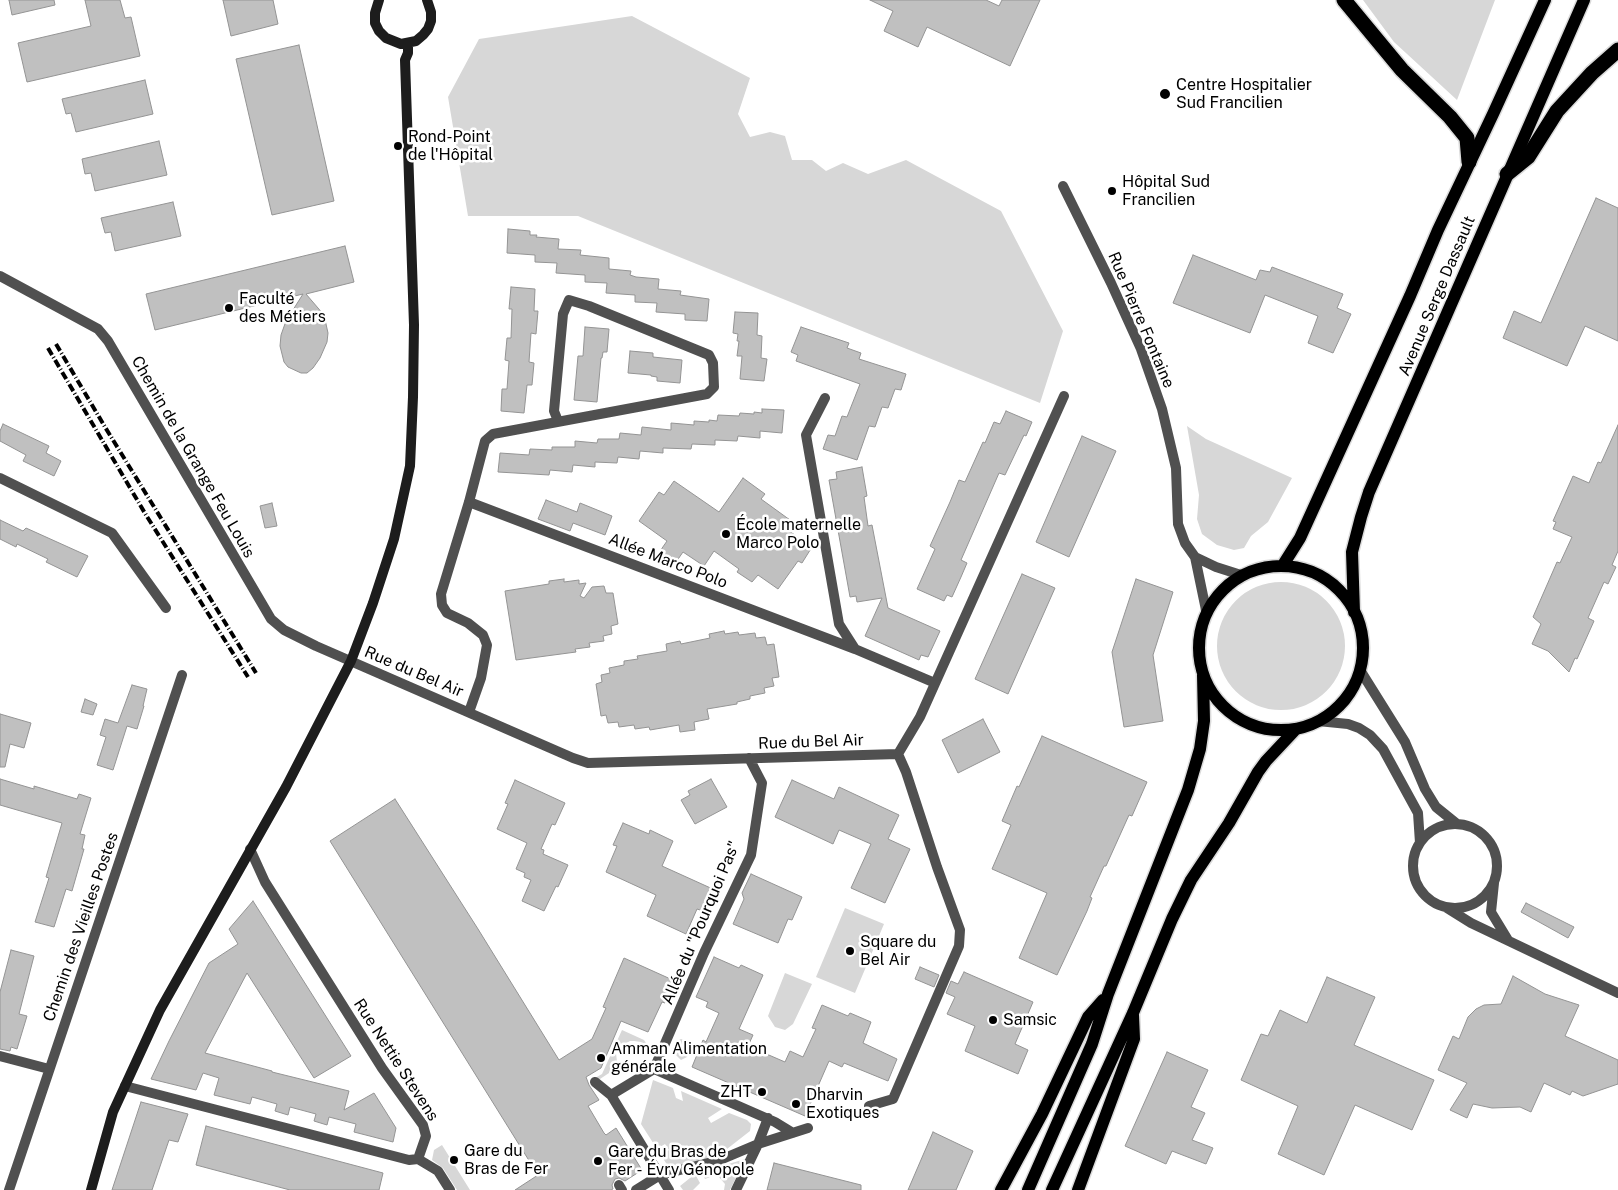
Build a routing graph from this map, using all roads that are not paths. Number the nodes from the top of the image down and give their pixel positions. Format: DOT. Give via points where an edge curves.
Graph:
graph roads {
  1 [pos="379,0"];
  2 [pos="427,0"];
  3 [pos="1344,0"];
  4 [pos="1545,0"];
  5 [pos="1584,0"];
  6 [pos="408,43"];
  7 [pos="1618,50"];
  8 [pos="1469,162"];
  9 [pos="1507,174"];
  10 [pos="1063,186"];
  11 [pos="0,276"];
  12 [pos="1064,396"];
  13 [pos="825,398"];
  14 [pos="558,421"];
  15 [pos="0,478"];
  16 [pos="469,502"];
  17 [pos="1195,557"];
  18 [pos="1283,565"];
  19 [pos="1240,575"];
  20 [pos="166,608"];
  21 [pos="1206,610"];
  22 [pos="1354,612"];
  23 [pos="855,649"];
  24 [pos="351,661"];
  25 [pos="1360,670"];
  26 [pos="182,675"];
  27 [pos="1203,675"];
  28 [pos="935,683"];
  29 [pos="469,712"];
  30 [pos="1318,721"];
  31 [pos="1296,729"];
  32 [pos="898,754"];
  33 [pos="749,758"];
  34 [pos="1457,824"];
  35 [pos="1420,843"];
  36 [pos="250,848"];
  37 [pos="1495,881"];
  38 [pos="1444,907"];
  39 [pos="1508,940"];
  40 [pos="1108,994"];
  41 [pos="1618,994"];
  42 [pos="1133,1013"];
  43 [pos="0,1056"];
  44 [pos="49,1068"];
  45 [pos="654,1069"];
  46 [pos="595,1082"];
  47 [pos="125,1086"];
  48 [pos="611,1095"];
  49 [pos="869,1106"];
  50 [pos="768,1118"];
  51 [pos="808,1128"];
  52 [pos="793,1132"];
  53 [pos="758,1144"];
  54 [pos="418,1159"];
  55 [pos="660,1175"];
  56 [pos="9,1190"];
  57 [pos="91,1190"];
  58 [pos="450,1190"];
  59 [pos="636,1190"];
  60 [pos="669,1190"];
  61 [pos="736,1190"];
  62 [pos="1001,1190"];
  63 [pos="1028,1190"];
  64 [pos="1052,1190"];
  65 [pos="1078,1190"];
  1 -- 6 [label="street" via="375,22 380,31 393,42"];
  2 -- 6 [label="street" via="431,12 428,28 423,36"];
  3 -- 8 [label="highway" via="1402,70 1467,138"];
  4 -- 8 [label="main road, Avenue Serge Dassault"];
  5 -- 9 [label="main road, Avenue Serge Dassault"];
  6 -- 24 [label="street" via="405,60 414,325 410,466 394,538"];
  7 -- 9 [label="highway" via="1557,111 1528,157"];
  8 -- 18 [label="main road, Avenue Serge Dassault" via="1304,529"];
  9 -- 22 [label="main road, Avenue Serge Dassault" via="1366,500 1352,552"];
  10 -- 17 [label="street, Rue Pierre Fontaine" via="1141,349 1162,410 1176,468 1178,524"];
  11 -- 24 [label="street, Chemin de la Grange Feu Louis" via="98,329 271,619 284,630"];
  12 -- 28 [label="street"];
  13 -- 23 [label="street" via="806,435 839,624"];
  14 -- 14 [label="street" via="707,394 714,388 710,355 569,300 563,314 554,411"];
  14 -- 16 [label="street" via="493,434 485,441"];
  15 -- 20 [label="street" via="112,533"];
  16 -- 23 [label="street, Allée Marco Polo"];
  16 -- 29 [label="street" via="441,594 447,613 468,623 482,635 487,645 481,678"];
  17 -- 19 [label="street"];
  17 -- 21 [label="street, Rue Pierre Fontaine"];
  18 -- 19 [label="main road"];
  18 -- 22 [label="main road" via="1303,568 1326,580 1342,593"];
  19 -- 21 [label="main road" via="1220,591"];
  21 -- 27 [label="main road" via="1199,634"];
  22 -- 25 [label="main road" via="1361,630"];
  23 -- 28 [label="street, Allée Marco Polo"];
  24 -- 29 [label="street, Rue du Bel Air"];
  24 -- 36 [label="street" via="286,787"];
  25 -- 30 [label="main road" via="1351,690 1336,709"];
  25 -- 34 [label="street" via="1406,742 1425,789 1436,806"];
  26 -- 44 [label="street, Chemin des Vieilles Postes"];
  27 -- 31 [label="main road" via="1213,695 1249,724 1271,730"];
  27 -- 40 [label="main road" via="1204,721 1188,790"];
  28 -- 32 [label="street"];
  29 -- 33 [label="street, Rue du Bel Air" via="588,763"];
  30 -- 31 [label="main road"];
  30 -- 35 [label="street" via="1359,728 1383,750 1418,813"];
  31 -- 42 [label="main road" via="1258,772 1191,880"];
  32 -- 33 [label="street, Rue du Bel Air"];
  32 -- 49 [label="street" via="960,930 960,946 893,1099"];
  33 -- 45 [label="street, Allée du \"Pourquoi Pas\"" via="762,783 751,855"];
  34 -- 35 [label="street" via="1440,826"];
  34 -- 37 [label="street" via="1471,827 1490,842 1497,865"];
  35 -- 38 [label="street" via="1413,863 1418,885 1432,901"];
  36 -- 47 [label="street" via="160,1010"];
  36 -- 54 [label="street, Rue Nettie Stevens" via="265,882 387,1077 422,1125 426,1136"];
  37 -- 38 [label="street" via="1475,903"];
  37 -- 39 [label="street" via="1491,912"];
  38 -- 39 [label="street"];
  39 -- 41 [label="street"];
  40 -- 62 [label="main road" via="1088,1017"];
  40 -- 63 [label="main road" via="1092,1044"];
  42 -- 64 [label="main road"];
  42 -- 65 [label="main road" via="1134,1039"];
  43 -- 44 [label="street"];
  44 -- 56 [label="street, Chemin des Vieilles Postes"];
  45 -- 48 [label="street"];
  45 -- 50 [label="street"];
  46 -- 48 [label="street"];
  47 -- 54 [label="street" via="409,1160"];
  47 -- 57 [label="street" via="113,1112"];
  48 -- 55 [label="street"];
  50 -- 52 [label="street"];
  50 -- 53 [label="street"];
  51 -- 52 [label="street"];
  52 -- 53 [label="street"];
  53 -- 55 [label="street" via="720,1160"];
  53 -- 61 [label="street"];
  54 -- 58 [label="street" via="438,1171"];
  55 -- 59 [label="street"];
  55 -- 60 [label="street"];
}
